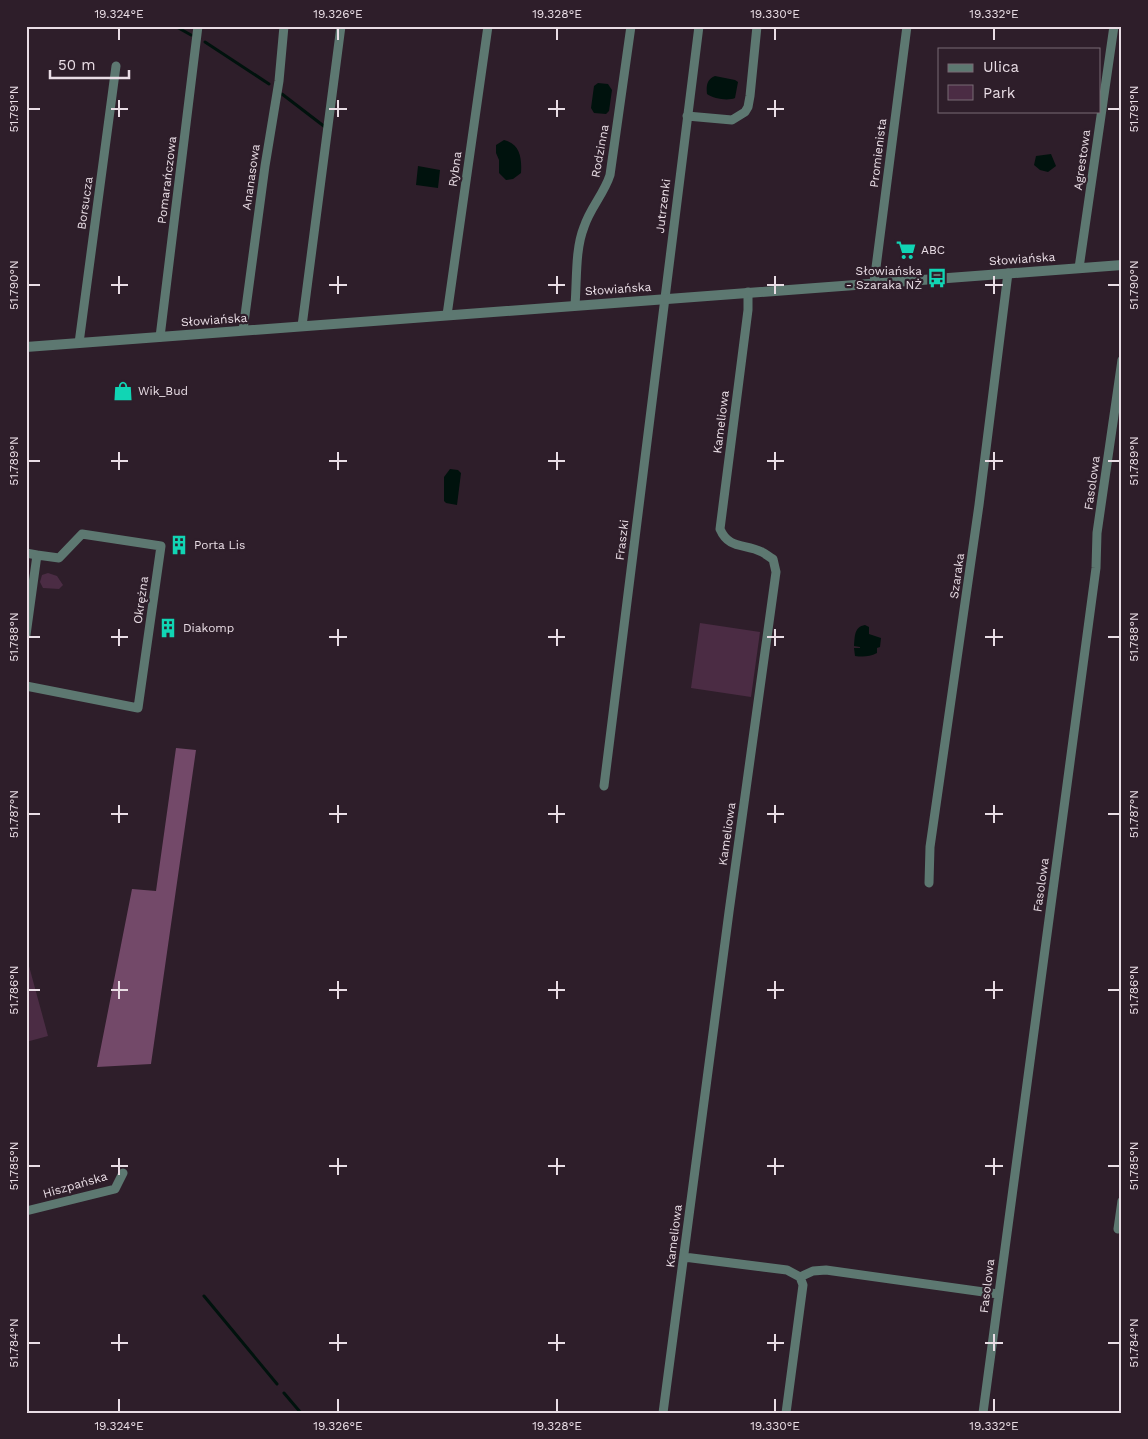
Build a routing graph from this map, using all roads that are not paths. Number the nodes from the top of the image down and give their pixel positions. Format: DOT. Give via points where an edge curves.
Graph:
graph roads {
  1 [pos="198,26"];
  2 [pos="284,26"];
  3 [pos="341,26"];
  4 [pos="488,26"];
  5 [pos="631,26"];
  6 [pos="699,26"];
  7 [pos="758,26"];
  8 [pos="907,26"];
  9 [pos="1114,26"];
  10 [pos="116,66"];
  11 [pos="687,116"];
  12 [pos="1122,265"];
  13 [pos="1080,268"];
  14 [pos="1008,273"];
  15 [pos="874,283"];
  16 [pos="748,292"];
  17 [pos="664,298"];
  18 [pos="575,305"];
  19 [pos="446,315"];
  20 [pos="302,326"];
  21 [pos="243,330"];
  22 [pos="160,337"];
  23 [pos="78,343"];
  24 [pos="26,347"];
  25 [pos="1122,360"];
  26 [pos="26,552"];
  27 [pos="38,555"];
  28 [pos="26,635"];
  29 [pos="26,686"];
  30 [pos="604,786"];
  31 [pos="929,883"];
  32 [pos="123,1173"];
  33 [pos="1122,1202"];
  34 [pos="26,1211"];
  35 [pos="1118,1229"];
  36 [pos="684,1257"];
  37 [pos="800,1277"];
  38 [pos="998,1294"];
  39 [pos="663,1413"];
  40 [pos="786,1413"];
  41 [pos="983,1413"];
  1 -- 22 [label="street, Pomarańczowa"];
  2 -- 21 [label="street, Ananasowa" via="279,82"];
  3 -- 20 [label="street"];
  4 -- 19 [label="street, Rybna"];
  5 -- 18 [label="street, Rodzinna" via="612,168 608,184 580,238"];
  6 -- 11 [label="street, Jutrzenki"];
  7 -- 11 [label="street" via="750,96 745,112 732,120"];
  8 -- 15 [label="street, Promienista"];
  9 -- 13 [label="street, Agrestowa"];
  10 -- 23 [label="street, Borsucza"];
  11 -- 17 [label="street, Jutrzenki"];
  12 -- 13 [label="street, Słowiańska"];
  13 -- 14 [label="street, Słowiańska"];
  14 -- 15 [label="street, Słowiańska"];
  14 -- 31 [label="street, Szaraka" via="979,505 930,846"];
  15 -- 16 [label="street, Słowiańska"];
  16 -- 17 [label="street, Słowiańska"];
  16 -- 36 [label="street, Kameliowa" via="720,529 730,543 762,552 773,559 776,572"];
  17 -- 18 [label="street, Słowiańska"];
  17 -- 30 [label="street, Fraszki"];
  18 -- 19 [label="street, Słowiańska"];
  19 -- 20 [label="street, Słowiańska"];
  20 -- 21 [label="street, Słowiańska"];
  21 -- 22 [label="street, Słowiańska"];
  22 -- 23 [label="street, Słowiańska"];
  23 -- 24 [label="street, Słowiańska"];
  25 -- 38 [label="street, Fasolowa"];
  26 -- 27 [label="street, Okrężna"];
  27 -- 28 [label="street"];
  27 -- 29 [label="street, Okrężna" via="59,558 82,534 161,546 138,708"];
  32 -- 34 [label="street, Hiszpańska" via="115,1189"];
  33 -- 35 [label="street"];
  36 -- 37 [label="street" via="787,1270"];
  36 -- 39 [label="street, Kameliowa"];
  37 -- 38 [label="street" via="813,1270 826,1270"];
  37 -- 40 [label="street" via="803,1286"];
  38 -- 41 [label="street, Fasolowa"];
}
